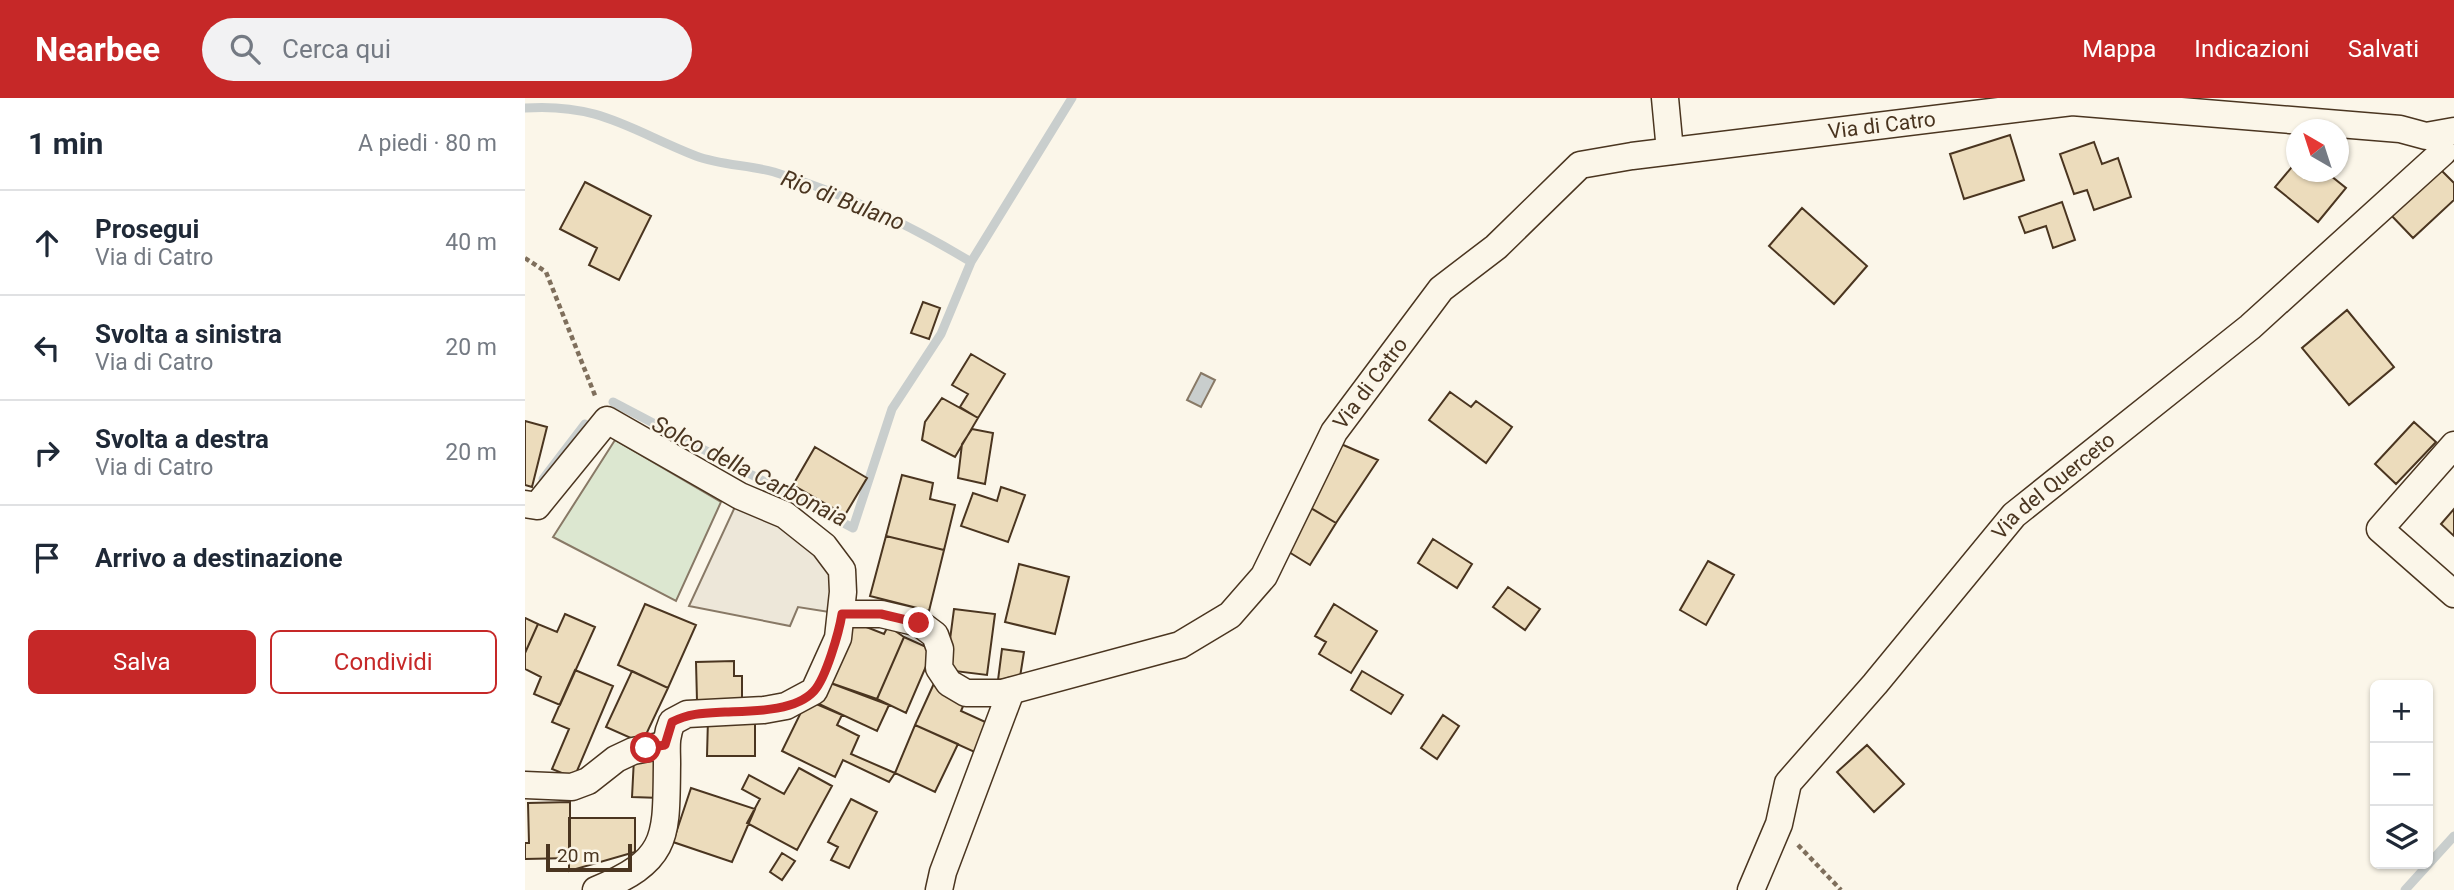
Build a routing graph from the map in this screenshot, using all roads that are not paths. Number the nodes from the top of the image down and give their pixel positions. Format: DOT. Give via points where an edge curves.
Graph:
graph roads {
  1 [pos="1665,98"];
  2 [pos="2444,145"];
  3 [pos="1670,151"];
  4 [pos="2454,445"];
  5 [pos="525,504"];
  6 [pos="2454,594"];
  7 [pos="842,614"];
  8 [pos="1011,691"];
  9 [pos="665,745"];
  10 [pos="525,785"];
  11 [pos="596,890"];
  12 [pos="939,890"];
  13 [pos="1751,890"];
  1 -- 3 [label="street"];
  2 -- 3 [label="street, Via di Catro" via="2400,130 2072,102"];
  2 -- 13 [label="street, Via del Querceto" via="2250,327 2014,515 1789,783 1779,824"];
  3 -- 8 [label="street, Via di Catro" via="1580,165 1496,247 1441,289 1334,432 1264,576 1230,615 1180,645"];
  4 -- 6 [label="street" via="2380,529"];
  5 -- 7 [label="street" via="537,506 607,420 740,496 785,515 824,546 842,570"];
  7 -- 8 [label="street, Via di Catro" via="881,614 919,623 935,635 939,668 949,683 966,693"];
  7 -- 9 [label="street" via="838,638 814,691 786,706 764,710 687,714 672,722"];
  8 -- 12 [label="street"];
  9 -- 10 [label="street" via="633,751 572,787"];
  9 -- 11 [label="street" via="666,822 660,842 630,876"];
}
